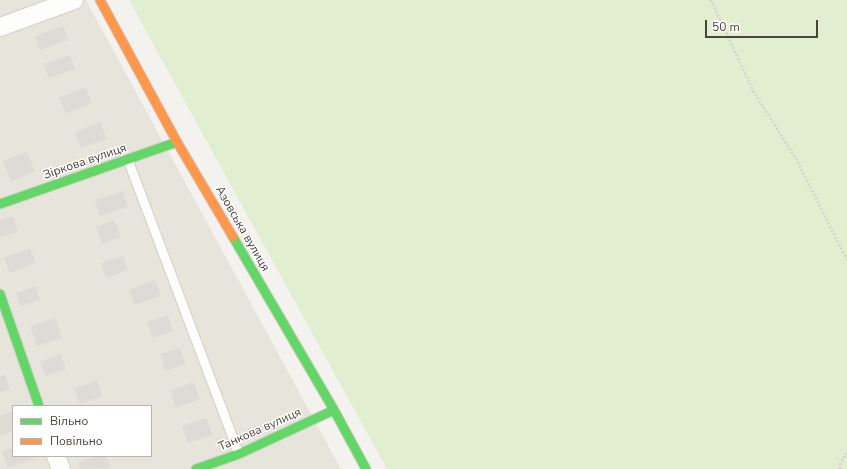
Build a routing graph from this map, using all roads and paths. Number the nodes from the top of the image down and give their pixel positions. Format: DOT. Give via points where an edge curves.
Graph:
graph roads {
  1 [pos="74,0"];
  2 [pos="100,0"];
  3 [pos="711,0"];
  4 [pos="0,27"];
  5 [pos="177,142"];
  6 [pos="128,159"];
  7 [pos="0,204"];
  8 [pos="847,260"];
  9 [pos="0,294"];
  10 [pos="39,405"];
  11 [pos="334,410"];
  12 [pos="847,453"];
  13 [pos="239,454"];
  14 [pos="56,457"];
  15 [pos="60,469"];
  16 [pos="196,469"];
  17 [pos="366,469"];
  18 [pos="840,469"];
  1 -- 4 [label="street"];
  2 -- 5 [label="street, Азовська вулиця"];
  3 -- 8 [label="path" via="753,91 796,159"];
  5 -- 6 [label="street, Зіркова вулиця"];
  5 -- 11 [label="street, Азовська вулиця"];
  6 -- 7 [label="street, Зіркова вулиця"];
  6 -- 13 [label="lane"];
  9 -- 10 [label="street"];
  11 -- 13 [label="street, Танкова вулиця"];
  11 -- 17 [label="street, Азовська вулиця"];
  12 -- 18 [label="path" via="840,464"];
  13 -- 16 [label="street, Танкова вулиця"];
  14 -- 15 [label="street"];
}
